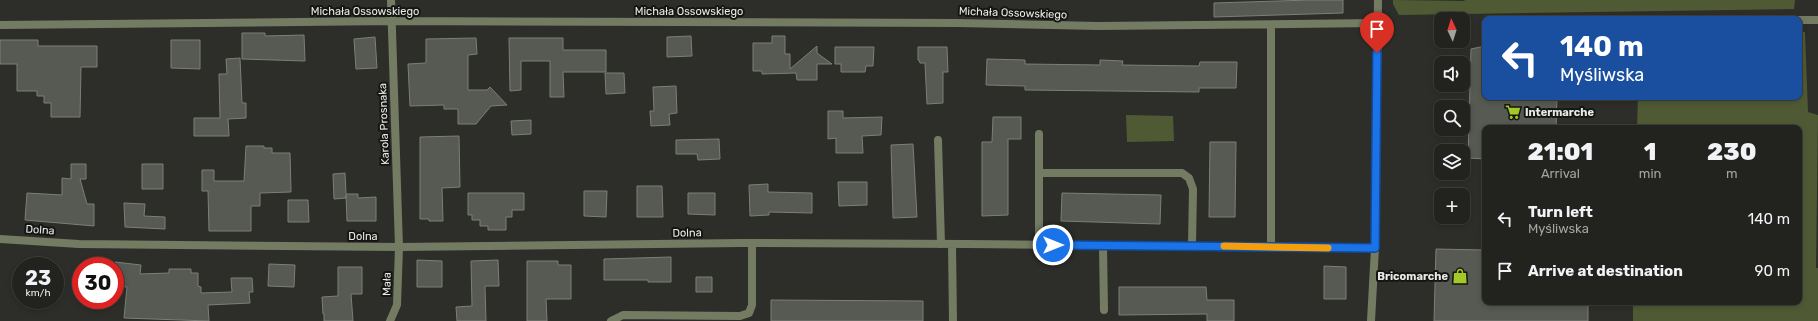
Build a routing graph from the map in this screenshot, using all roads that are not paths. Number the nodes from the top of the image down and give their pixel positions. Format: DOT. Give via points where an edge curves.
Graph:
graph roads {
  1 [pos="391,0"];
  2 [pos="1378,0"];
  3 [pos="1802,20"];
  4 [pos="1818,20"];
  5 [pos="392,21"];
  6 [pos="1377,24"];
  7 [pos="0,25"];
  8 [pos="1271,26"];
  9 [pos="1039,134"];
  10 [pos="938,140"];
  11 [pos="1040,173"];
  12 [pos="0,239"];
  13 [pos="752,243"];
  14 [pos="941,244"];
  15 [pos="952,244"];
  16 [pos="1039,245"];
  17 [pos="1103,246"];
  18 [pos="1192,246"];
  19 [pos="398,247"];
  20 [pos="1271,247"];
  21 [pos="1375,248"];
  22 [pos="1104,310"];
  23 [pos="390,321"];
  24 [pos="612,321"];
  25 [pos="953,321"];
  26 [pos="1371,321"];
  1 -- 5 [label="street, Karola Prosnaka"];
  2 -- 6 [label="street"];
  3 -- 4 [label="street"];
  5 -- 7 [label="street, Michała Ossowskiego"];
  5 -- 8 [label="street, Michała Ossowskiego"];
  5 -- 19 [label="street, Karola Prosnaka"];
  6 -- 8 [label="street, Michała Ossowskiego"];
  6 -- 21 [label="street"];
  8 -- 20 [label="street"];
  9 -- 11 [label="street"];
  10 -- 14 [label="street"];
  11 -- 16 [label="street"];
  11 -- 18 [label="street" via="1182,173 1189,178 1193,189"];
  12 -- 19 [label="street, Dolna" via="79,244"];
  13 -- 14 [label="street, Dolna"];
  13 -- 19 [label="street, Dolna"];
  13 -- 24 [label="street" via="752,305 749,313 740,316 623,315"];
  14 -- 15 [label="street, Dolna"];
  15 -- 16 [label="street, Dolna"];
  15 -- 25 [label="street"];
  16 -- 17 [label="street, Dolna"];
  17 -- 18 [label="street, Dolna"];
  17 -- 22 [label="street"];
  18 -- 20 [label="street, Dolna"];
  19 -- 23 [label="street, Mała" via="397,305"];
  20 -- 21 [label="street, Dolna"];
  21 -- 26 [label="street"];
}
